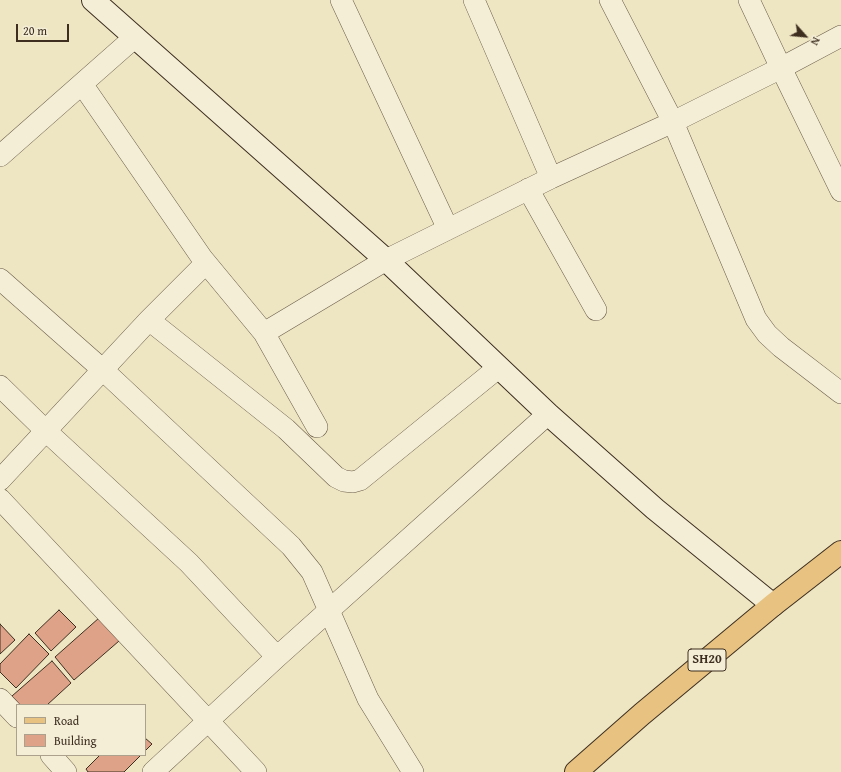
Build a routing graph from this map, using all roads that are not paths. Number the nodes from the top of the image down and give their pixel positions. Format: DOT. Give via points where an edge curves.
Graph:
graph roads {
  1 [pos="93,0"];
  2 [pos="341,0"];
  3 [pos="474,0"];
  4 [pos="610,0"];
  5 [pos="749,0"];
  6 [pos="841,36"];
  7 [pos="135,37"];
  8 [pos="781,68"];
  9 [pos="82,84"];
  10 [pos="672,122"];
  11 [pos="0,156"];
  12 [pos="551,178"];
  13 [pos="528,189"];
  14 [pos="841,191"];
  15 [pos="448,229"];
  16 [pos="386,260"];
  17 [pos="206,263"];
  18 [pos="0,279"];
  19 [pos="596,310"];
  20 [pos="149,320"];
  21 [pos="264,333"];
  22 [pos="498,368"];
  23 [pos="103,370"];
  24 [pos="0,386"];
  25 [pos="841,393"];
  26 [pos="548,414"];
  27 [pos="317,427"];
  28 [pos="46,431"];
  29 [pos="0,480"];
  30 [pos="0,499"];
  31 [pos="841,552"];
  32 [pos="773,605"];
  33 [pos="329,612"];
  34 [pos="277,657"];
  35 [pos="0,699"];
  36 [pos="16,716"];
  37 [pos="209,722"];
  38 [pos="52,756"];
  39 [pos="66,772"];
  40 [pos="153,772"];
  41 [pos="256,772"];
  42 [pos="413,772"];
  43 [pos="576,772"];
  1 -- 7 [label="main road"];
  2 -- 15 [label="street"];
  3 -- 12 [label="street"];
  4 -- 10 [label="street"];
  5 -- 8 [label="street"];
  6 -- 8 [label="street"];
  7 -- 9 [label="street"];
  7 -- 16 [label="main road"];
  8 -- 10 [label="street"];
  8 -- 14 [label="street"];
  9 -- 11 [label="street"];
  9 -- 17 [label="street"];
  10 -- 12 [label="street"];
  10 -- 25 [label="street" via="756,319 781,347"];
  12 -- 13 [label="street"];
  13 -- 15 [label="street"];
  13 -- 19 [label="street"];
  15 -- 16 [label="street"];
  16 -- 21 [label="street"];
  16 -- 22 [label="main road"];
  17 -- 20 [label="street"];
  17 -- 21 [label="street"];
  18 -- 23 [label="street"];
  20 -- 22 [label="street" via="286,429 336,477 344,481 360,480"];
  20 -- 23 [label="street"];
  21 -- 27 [label="street"];
  22 -- 26 [label="main road"];
  23 -- 28 [label="street"];
  23 -- 33 [label="street" via="291,546 312,572"];
  24 -- 28 [label="street"];
  26 -- 32 [label="main road" via="655,509"];
  26 -- 33 [label="street"];
  28 -- 29 [label="street"];
  28 -- 34 [label="street" via="189,564"];
  30 -- 37 [label="street"];
  31 -- 32 [label="main road, SH20"];
  32 -- 43 [label="main road, SH20"];
  33 -- 34 [label="street"];
  33 -- 42 [label="street" via="368,700"];
  34 -- 37 [label="street"];
  35 -- 36 [label="street"];
  37 -- 40 [label="street"];
  37 -- 41 [label="street"];
  38 -- 39 [label="street"];
}
